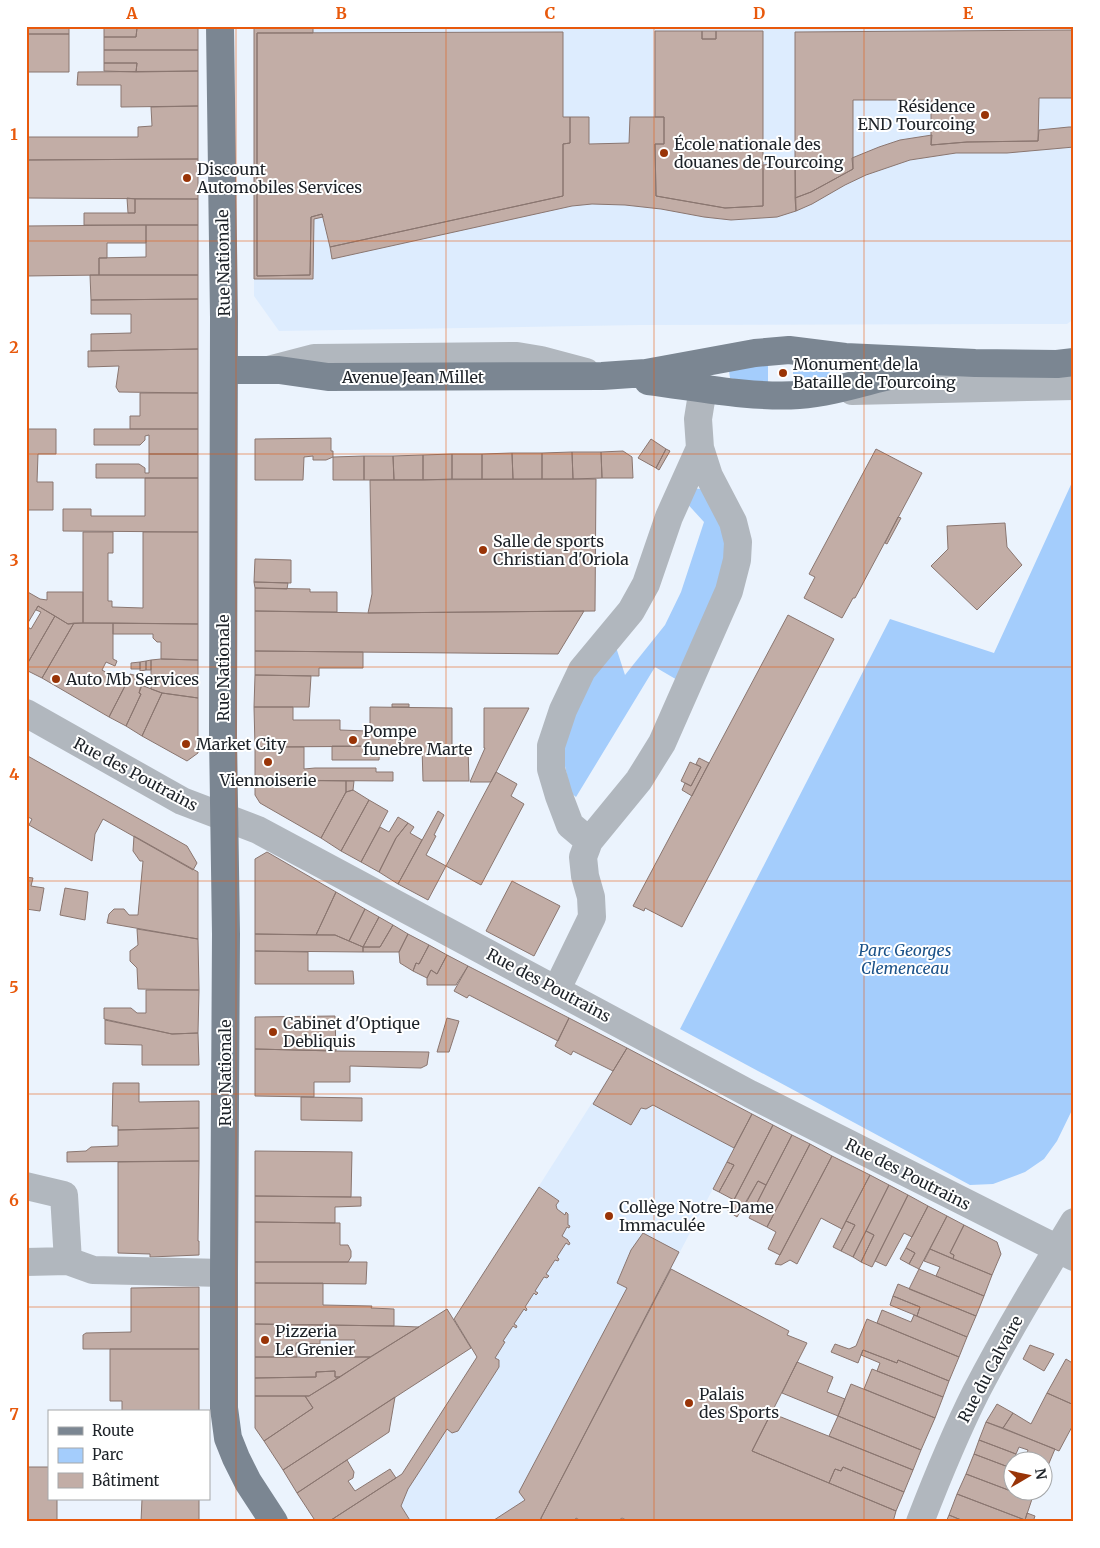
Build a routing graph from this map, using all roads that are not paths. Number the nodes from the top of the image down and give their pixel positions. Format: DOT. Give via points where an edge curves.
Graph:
graph roads {
  1 [pos="220,26"];
  2 [pos="1074,362"];
  3 [pos="975,363"];
  4 [pos="224,370"];
  5 [pos="602,376"];
  6 [pos="1074,386"];
  7 [pos="703,388"];
  8 [pos="821,392"];
  9 [pos="700,448"];
  10 [pos="26,713"];
  11 [pos="224,817"];
  12 [pos="589,841"];
  13 [pos="557,989"];
  14 [pos="26,1186"];
  15 [pos="1074,1222"];
  16 [pos="1066,1253"];
  17 [pos="68,1261"];
  18 [pos="26,1262"];
  19 [pos="224,1273"];
  20 [pos="263,1517"];
  21 [pos="920,1522"];
  1 -- 4 [label="main road, Rue Nationale"];
  2 -- 3 [label="main road, Avenue Jean Millet"];
  3 -- 5 [label="main road, Avenue Jean Millet" via="845,357 789,350 646,373"];
  3 -- 8 [label="main road, Avenue Jean Millet" via="908,372"];
  4 -- 5 [label="main road, Avenue Jean Millet" via="288,371 328,377"];
  4 -- 11 [label="main road, Rue Nationale"];
  5 -- 7 [label="main road, Avenue Jean Millet"];
  6 -- 8 [label="street"];
  7 -- 8 [label="main road, Avenue Jean Millet" via="771,395"];
  7 -- 9 [label="street" via="698,418"];
  9 -- 12 [label="street" via="709,476 733,522 738,542 729,590 662,743 639,780"];
  9 -- 12 [label="street" via="669,517 646,584 630,611 582,670 551,746 551,769 570,825"];
  10 -- 11 [label="street, Rue des Poutrains" via="182,801"];
  11 -- 13 [label="street, Rue des Poutrains" via="258,830"];
  11 -- 19 [label="main road, Rue Nationale"];
  12 -- 13 [label="street" via="582,856 592,917"];
  13 -- 16 [label="street, Rue des Poutrains" via="759,1098"];
  14 -- 17 [label="street" via="64,1194"];
  15 -- 16 [label="street, Rue du Calvaire"];
  16 -- 21 [label="street, Rue du Calvaire" via="1007,1334 976,1392"];
  17 -- 18 [label="street"];
  17 -- 19 [label="street" via="93,1270"];
  19 -- 20 [label="main road, Rue Nationale" via="224,1408 228,1438"];
}
